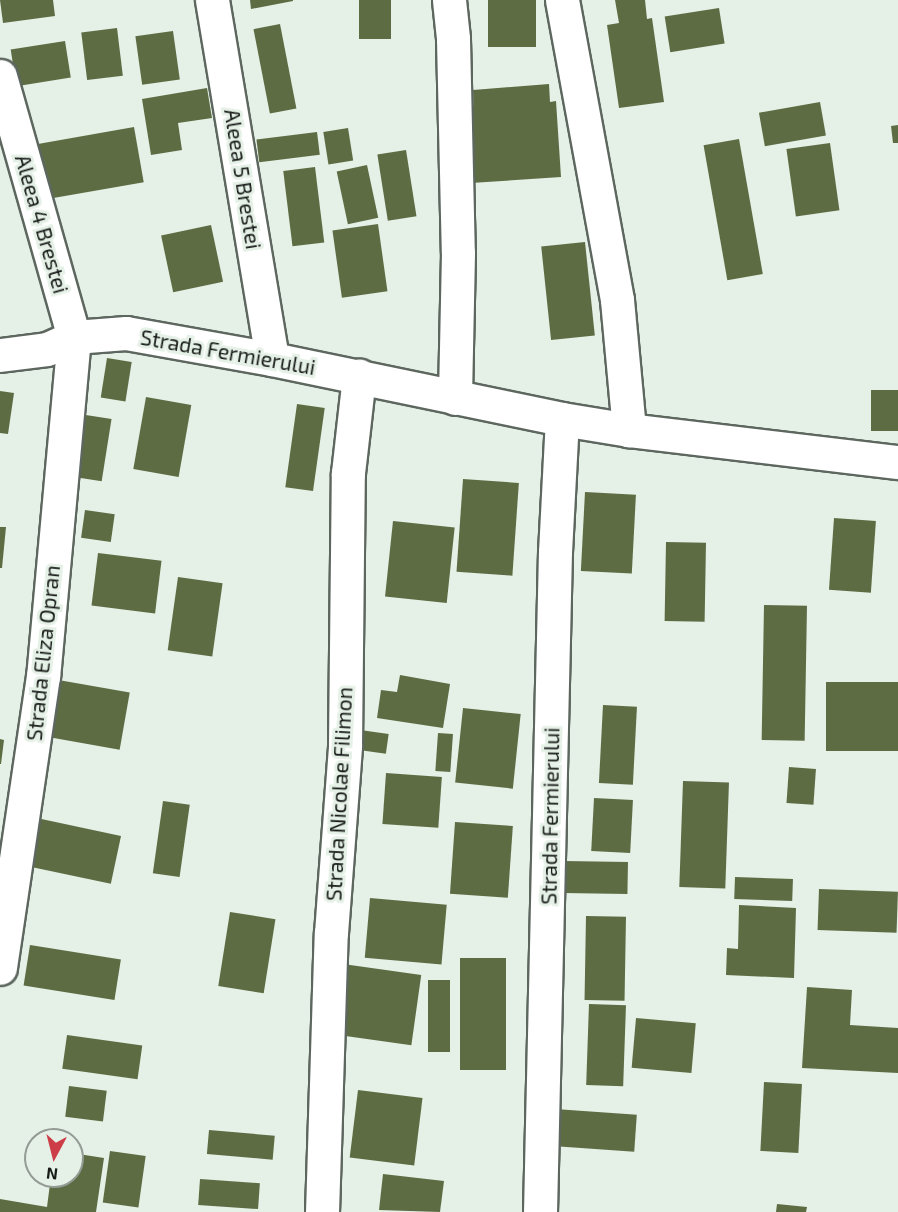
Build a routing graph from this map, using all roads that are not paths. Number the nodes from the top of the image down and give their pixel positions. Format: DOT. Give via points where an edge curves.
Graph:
graph roads {
  1 [pos="212,0"];
  2 [pos="449,0"];
  3 [pos="561,0"];
  4 [pos="0,76"];
  5 [pos="74,337"];
  6 [pos="0,355"];
  7 [pos="272,359"];
  8 [pos="359,376"];
  9 [pos="455,398"];
  10 [pos="562,419"];
  11 [pos="629,430"];
  12 [pos="898,462"];
  13 [pos="0,968"];
  14 [pos="322,1212"];
  15 [pos="540,1212"];
  1 -- 7 [label="street, Aleea 5 Brestei"];
  2 -- 9 [label="street" via="458,253"];
  3 -- 11 [label="street" via="616,300"];
  4 -- 5 [label="street, Aleea 4 Brestei"];
  5 -- 6 [label="street, Strada Fermierului" via="47,349"];
  5 -- 7 [label="street, Strada Fermierului" via="126,333"];
  5 -- 13 [label="street, Strada Eliza Opran" via="43,676"];
  7 -- 8 [label="street, Strada Fermierului"];
  8 -- 9 [label="street, Strada Fermierului"];
  8 -- 14 [label="street, Strada Nicolae Filimon" via="348,472 345,746 331,933"];
  9 -- 10 [label="street, Strada Fermierului"];
  10 -- 11 [label="street, Strada Fermierului"];
  10 -- 15 [label="street, Strada Fermierului" via="555,552"];
  11 -- 12 [label="street, Strada Fermierului"];
}
